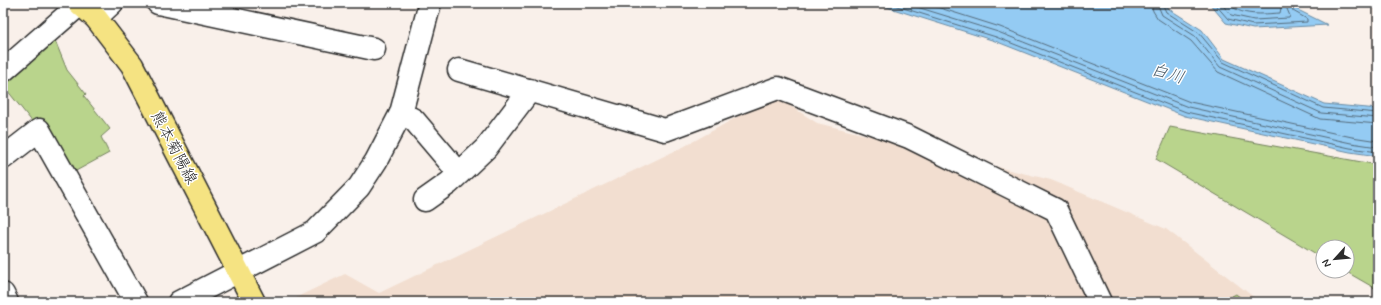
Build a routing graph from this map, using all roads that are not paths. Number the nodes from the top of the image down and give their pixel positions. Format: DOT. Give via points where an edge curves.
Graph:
graph roads {
  1 [pos="112,3"];
  2 [pos="158,3"];
  3 [pos="430,3"];
  4 [pos="85,8"];
  5 [pos="374,49"];
  6 [pos="459,70"];
  7 [pos="3,71"];
  8 [pos="530,90"];
  9 [pos="401,113"];
  10 [pos="3,158"];
  11 [pos="460,173"];
  12 [pos="425,200"];
  13 [pos="240,271"];
  14 [pos="3,294"];
  15 [pos="7,302"];
  16 [pos="136,302"];
  17 [pos="179,302"];
  18 [pos="254,302"];
  19 [pos="1100,302"];
  1 -- 4 [label="street"];
  2 -- 5 [label="street"];
  3 -- 9 [label="street"];
  4 -- 7 [label="street"];
  4 -- 13 [label="main road, 熊本菊陽線" via="132,65"];
  6 -- 8 [label="street"];
  8 -- 11 [label="street" via="486,148"];
  8 -- 19 [label="street" via="665,130 778,88 786,90 909,137 1056,210"];
  9 -- 11 [label="street" via="414,120"];
  9 -- 13 [label="street" via="376,161 359,187 337,212 315,232"];
  10 -- 16 [label="street" via="39,130"];
  11 -- 12 [label="street"];
  13 -- 17 [label="street"];
  13 -- 18 [label="main road, 熊本菊陽線"];
  14 -- 15 [label="street"];
}
